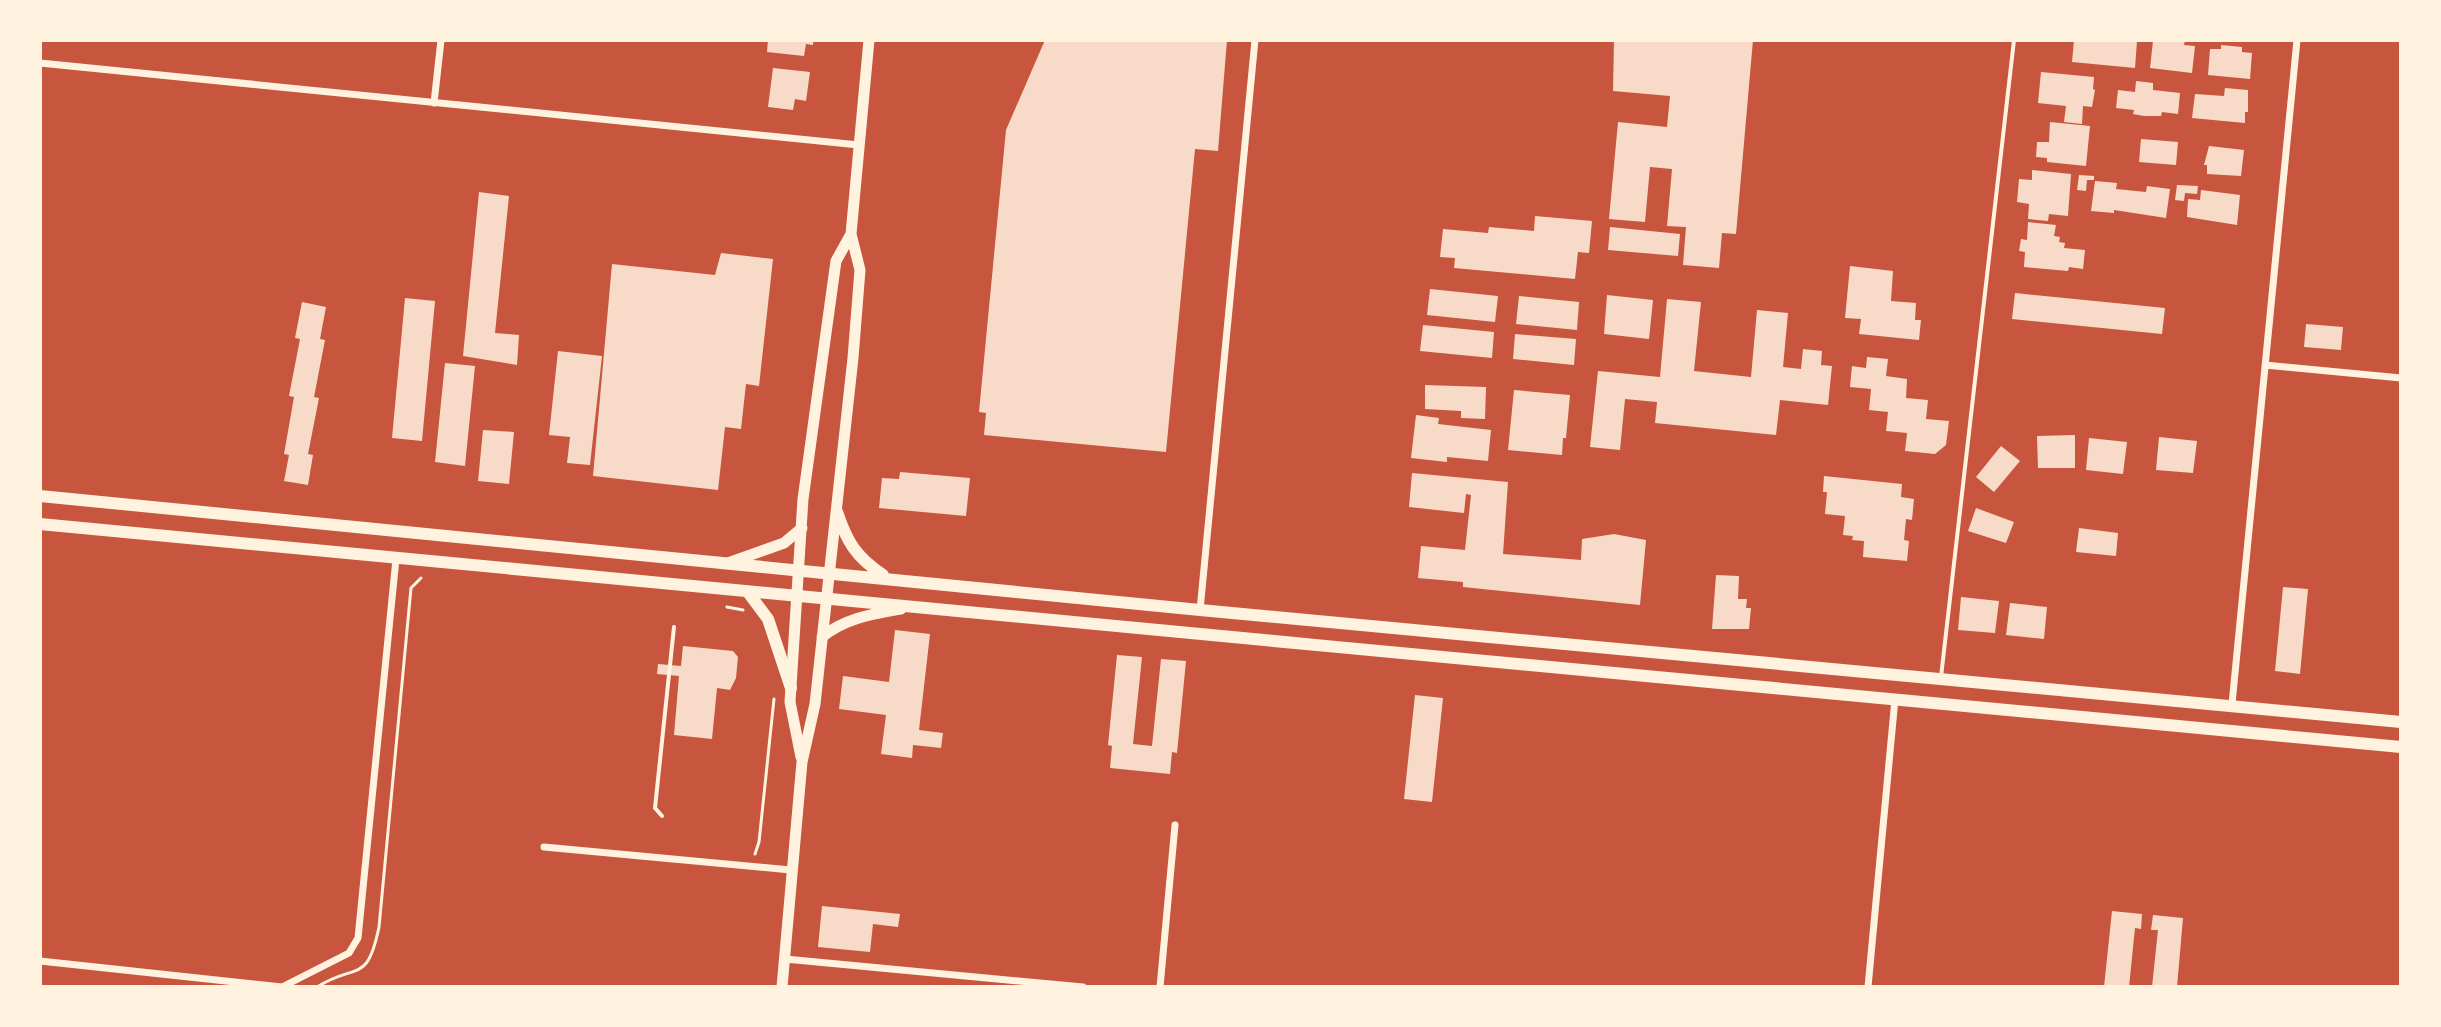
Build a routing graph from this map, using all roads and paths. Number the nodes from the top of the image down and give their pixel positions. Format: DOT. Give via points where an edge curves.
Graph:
graph roads {
  1 [pos="441,40"];
  2 [pos="869,40"];
  3 [pos="1255,40"];
  4 [pos="2014,40"];
  5 [pos="2297,40"];
  6 [pos="40,63"];
  7 [pos="434,103"];
  8 [pos="859,145"];
  9 [pos="851,234"];
  10 [pos="2265,365"];
  11 [pos="2401,378"];
  12 [pos="40,496"];
  13 [pos="837,512"];
  14 [pos="40,524"];
  15 [pos="802,528"];
  16 [pos="398,532"];
  17 [pos="396,559"];
  18 [pos="728,563"];
  19 [pos="799,570"];
  20 [pos="830,573"];
  21 [pos="432,576"];
  22 [pos="886,578"];
  23 [pos="747,591"];
  24 [pos="797,595"];
  25 [pos="827,598"];
  26 [pos="721,606"];
  27 [pos="918,607"];
  28 [pos="1200,610"];
  29 [pos="754,617"];
  30 [pos="674,627"];
  31 [pos="1197,632"];
  32 [pos="822,637"];
  33 [pos="1898,674"];
  34 [pos="1941,678"];
  35 [pos="791,688"];
  36 [pos="774,689"];
  37 [pos="1895,699"];
  38 [pos="2232,704"];
  39 [pos="2401,722"];
  40 [pos="2229,730"];
  41 [pos="2401,747"];
  42 [pos="802,762"];
  43 [pos="662,816"];
  44 [pos="1175,825"];
  45 [pos="544,847"];
  46 [pos="746,860"];
  47 [pos="791,870"];
  48 [pos="785,959"];
  49 [pos="40,961"];
  50 [pos="282,987"];
  51 [pos="317,987"];
  52 [pos="782,987"];
  53 [pos="1083,987"];
  54 [pos="1160,987"];
  55 [pos="1868,987"];
  1 -- 7 [label="street"];
  2 -- 8 [label="main road"];
  3 -- 28 [label="street"];
  4 -- 34 [label="lane"];
  5 -- 10 [label="street"];
  6 -- 7 [label="street"];
  7 -- 8 [label="street"];
  8 -- 9 [label="main road"];
  9 -- 13 [label="main road" via="860,270"];
  9 -- 15 [label="main road" via="836,261 831,288"];
  10 -- 11 [label="street"];
  10 -- 38 [label="street"];
  12 -- 16 [label="highway"];
  13 -- 20 [label="main road"];
  13 -- 22 [label="highway" via="851,546"];
  14 -- 17 [label="highway"];
  15 -- 18 [label="main road" via="784,543"];
  15 -- 19 [label="main road"];
  16 -- 17 [label="highway"];
  16 -- 18 [label="highway"];
  17 -- 23 [label="highway"];
  17 -- 50 [label="street" via="358,938 349,953"];
  18 -- 19 [label="highway"];
  19 -- 20 [label="highway"];
  19 -- 24 [label="main road"];
  20 -- 22 [label="highway"];
  20 -- 25 [label="main road"];
  21 -- 51 [label="path" via="419,578 411,588 373,954 363,969"];
  22 -- 28 [label="highway"];
  23 -- 24 [label="highway"];
  23 -- 35 [label="highway" via="768,619"];
  24 -- 25 [label="highway"];
  24 -- 35 [label="main road"];
  25 -- 27 [label="highway"];
  25 -- 32 [label="main road"];
  26 -- 29 [label="path"];
  27 -- 31 [label="highway"];
  27 -- 32 [label="main road" via="864,616"];
  28 -- 31 [label="highway"];
  28 -- 33 [label="highway"];
  30 -- 43 [label="lane" via="655,808"];
  31 -- 37 [label="highway"];
  32 -- 42 [label="main road"];
  33 -- 34 [label="highway"];
  33 -- 37 [label="highway"];
  34 -- 38 [label="highway"];
  35 -- 42 [label="main road"];
  36 -- 46 [label="path" via="759,842 756,854"];
  37 -- 40 [label="highway"];
  37 -- 55 [label="street"];
  38 -- 39 [label="highway"];
  38 -- 40 [label="highway"];
  40 -- 41 [label="highway"];
  42 -- 47 [label="main road"];
  44 -- 54 [label="street"];
  45 -- 47 [label="street"];
  47 -- 48 [label="main road"];
  48 -- 52 [label="main road"];
  48 -- 53 [label="street"];
  49 -- 50 [label="street"];
}
